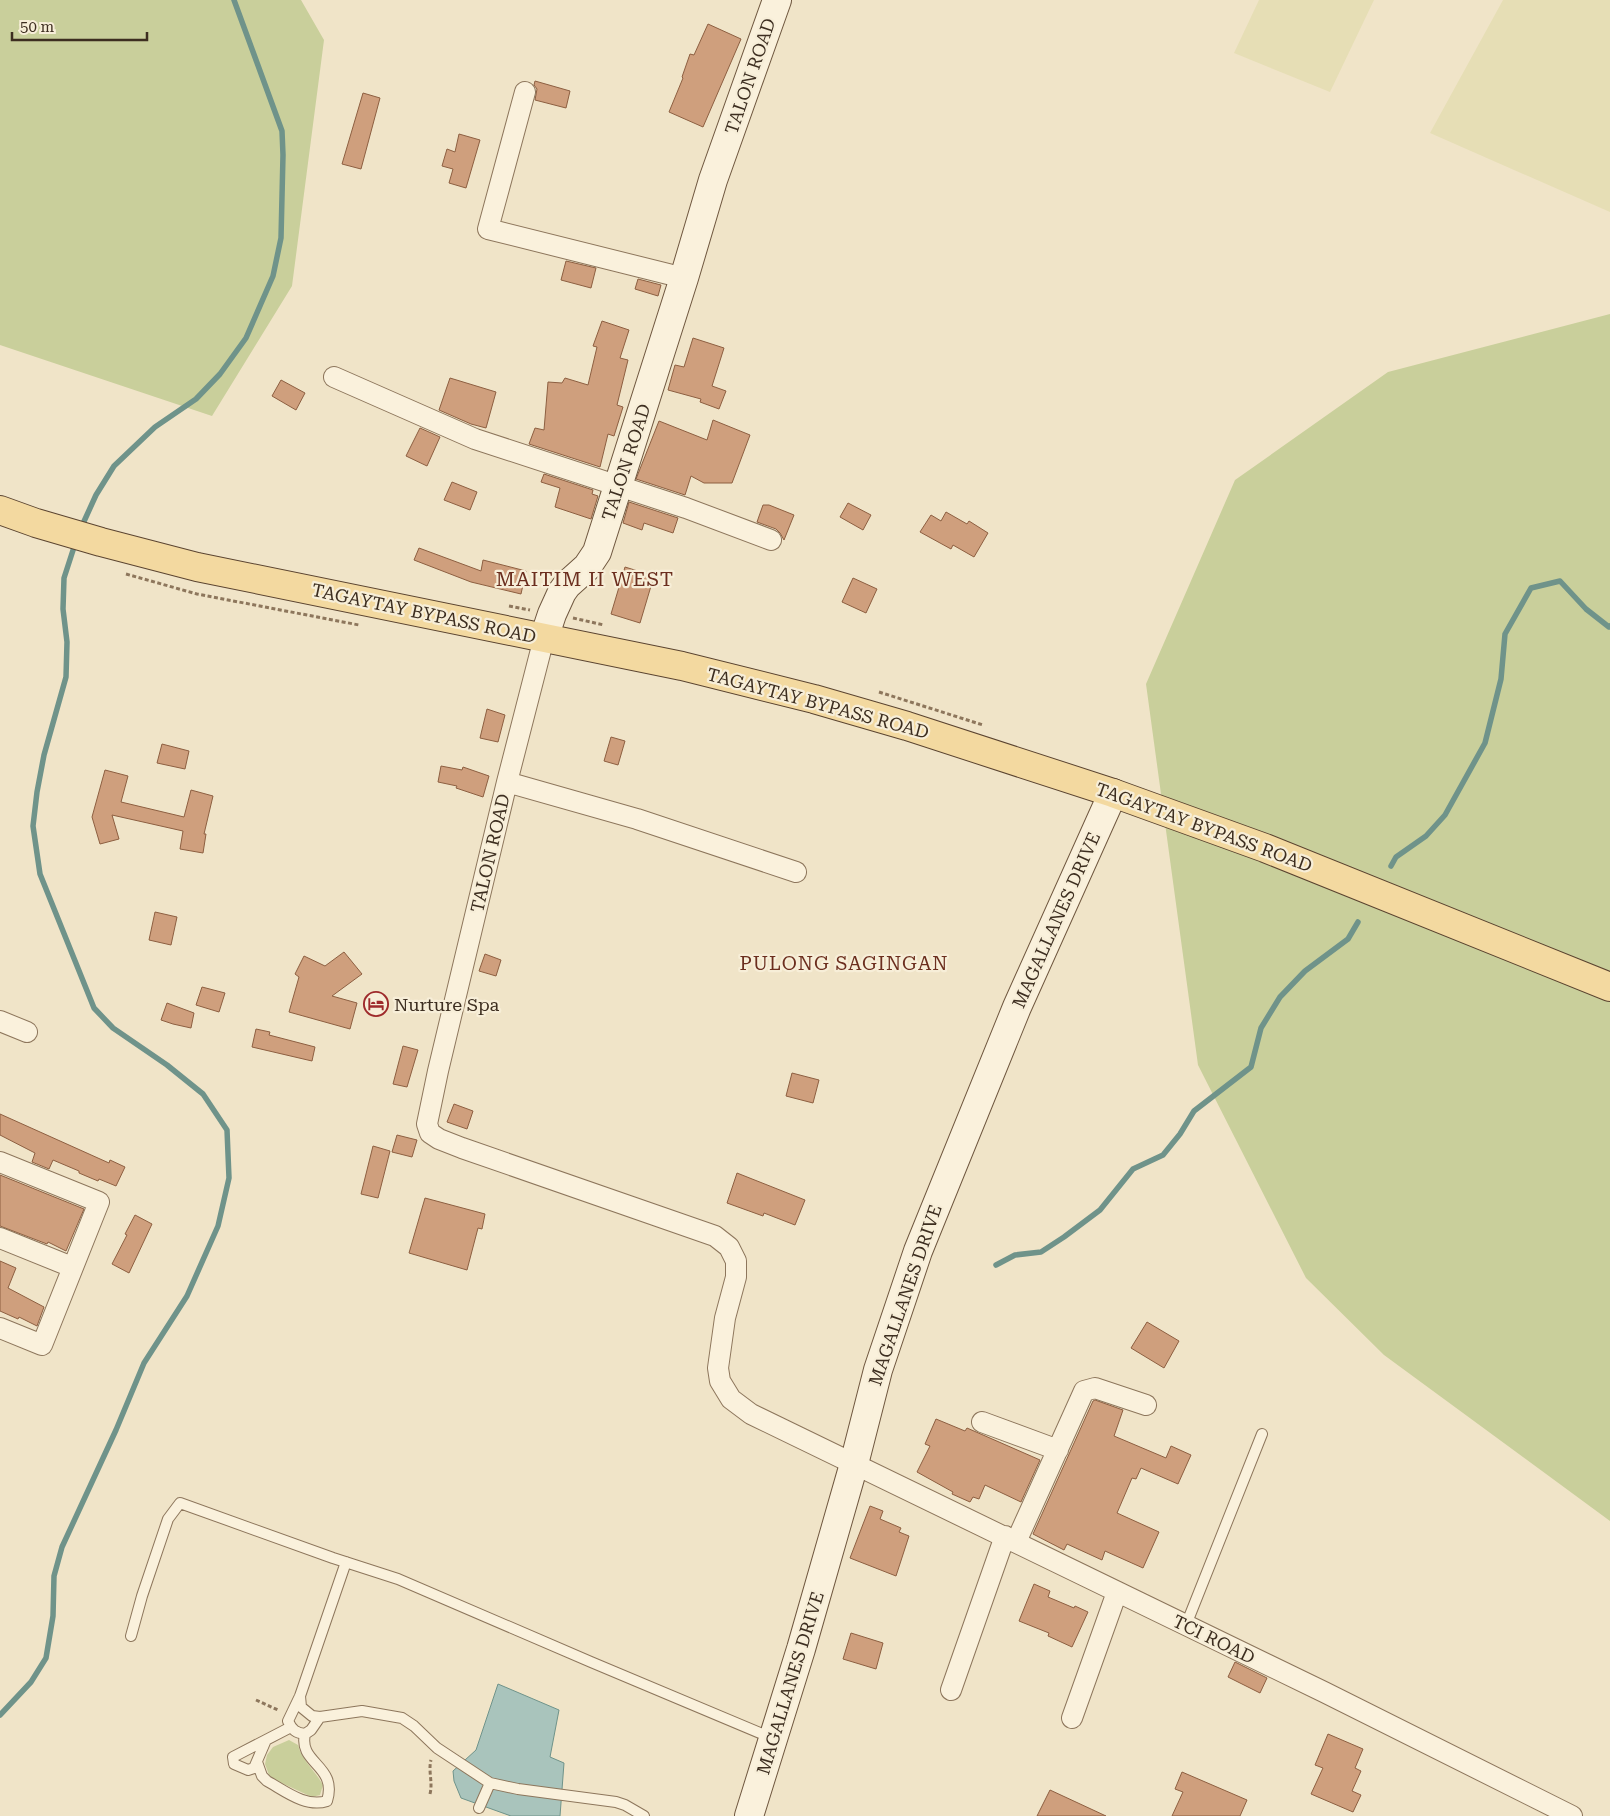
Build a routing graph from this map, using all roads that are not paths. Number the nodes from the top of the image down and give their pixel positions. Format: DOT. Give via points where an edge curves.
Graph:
graph roads {
  1 [pos="777,0"];
  2 [pos="525,92"];
  3 [pos="684,278"];
  4 [pos="334,377"];
  5 [pos="617,486"];
  6 [pos="3,512"];
  7 [pos="771,540"];
  8 [pos="544,638"];
  9 [pos="507,782"];
  10 [pos="1113,793"];
  11 [pos="796,872"];
  12 [pos="1610,987"];
  13 [pos="0,1021"];
  14 [pos="27,1032"];
  15 [pos="0,1162"];
  16 [pos="0,1238"];
  17 [pos="72,1267"];
  18 [pos="0,1328"];
  19 [pos="1146,1406"];
  20 [pos="982,1422"];
  21 [pos="1262,1434"];
  22 [pos="1058,1450"];
  23 [pos="854,1464"];
  24 [pos="1010,1539"];
  25 [pos="346,1562"];
  26 [pos="1116,1592"];
  27 [pos="1186,1625"];
  28 [pos="131,1636"];
  29 [pos="951,1690"];
  30 [pos="300,1696"];
  31 [pos="320,1717"];
  32 [pos="1072,1718"];
  33 [pos="290,1727"];
  34 [pos="305,1734"];
  35 [pos="773,1738"];
  36 [pos="266,1740"];
  37 [pos="257,1762"];
  38 [pos="490,1784"];
  39 [pos="479,1808"];
  40 [pos="644,1816"];
  41 [pos="749,1816"];
  42 [pos="1572,1816"];
  1 -- 3 [label="street, TALON ROAD" via="713,180"];
  2 -- 3 [label="street" via="488,228"];
  3 -- 5 [label="street, TALON ROAD"];
  4 -- 5 [label="street" via="475,439"];
  5 -- 7 [label="street"];
  5 -- 8 [label="street, TALON ROAD" via="597,552 588,567 562,592"];
  6 -- 8 [label="main road, TAGAYTAY BYPASS ROAD" via="197,567"];
  8 -- 9 [label="street, TALON ROAD"];
  8 -- 10 [label="main road, TAGAYTAY BYPASS ROAD" via="682,666 814,699"];
  9 -- 11 [label="street" via="638,819"];
  9 -- 23 [label="street, TALON ROAD" via="438,1071 428,1124 430,1133 462,1148 715,1236 729,1247 736,1260 736,1277 725,1318 718,1368 720,1381 731,1399 751,1414"];
  10 -- 12 [label="main road, TAGAYTAY BYPASS ROAD" via="1284,856"];
  10 -- 23 [label="street, MAGALLANES DRIVE" via="1018,1007 918,1250 878,1370"];
  13 -- 14 [label="street"];
  15 -- 17 [label="street" via="99,1202"];
  16 -- 17 [label="street"];
  17 -- 18 [label="street" via="42,1345"];
  19 -- 22 [label="street" via="1095,1388 1084,1391"];
  20 -- 22 [label="street"];
  21 -- 27 [label="lane"];
  22 -- 24 [label="street"];
  23 -- 24 [label="street, TCI ROAD"];
  23 -- 35 [label="street, MAGALLANES DRIVE"];
  24 -- 26 [label="street, TCI ROAD"];
  24 -- 29 [label="street"];
  25 -- 28 [label="lane" via="180,1502 168,1519"];
  25 -- 30 [label="lane"];
  25 -- 35 [label="lane" via="398,1579"];
  26 -- 27 [label="street, TCI ROAD"];
  26 -- 32 [label="street"];
  27 -- 42 [label="street, TCI ROAD"];
  30 -- 31 [label="lane" via="301,1707 306,1713"];
  30 -- 33 [label="lane" via="288,1721"];
  31 -- 34 [label="lane"];
  31 -- 38 [label="lane" via="362,1711 402,1718 437,1748"];
  33 -- 34 [label="lane"];
  33 -- 36 [label="lane"];
  34 -- 37 [label="lane" via="304,1749 326,1773 330,1786 327,1801 309,1803 267,1782"];
  35 -- 41 [label="street, MAGALLANES DRIVE"];
  36 -- 37 [label="lane"];
  36 -- 37 [label="lane" via="233,1757 234,1764 248,1770"];
  38 -- 39 [label="lane"];
  38 -- 40 [label="lane" via="616,1802"];
}
